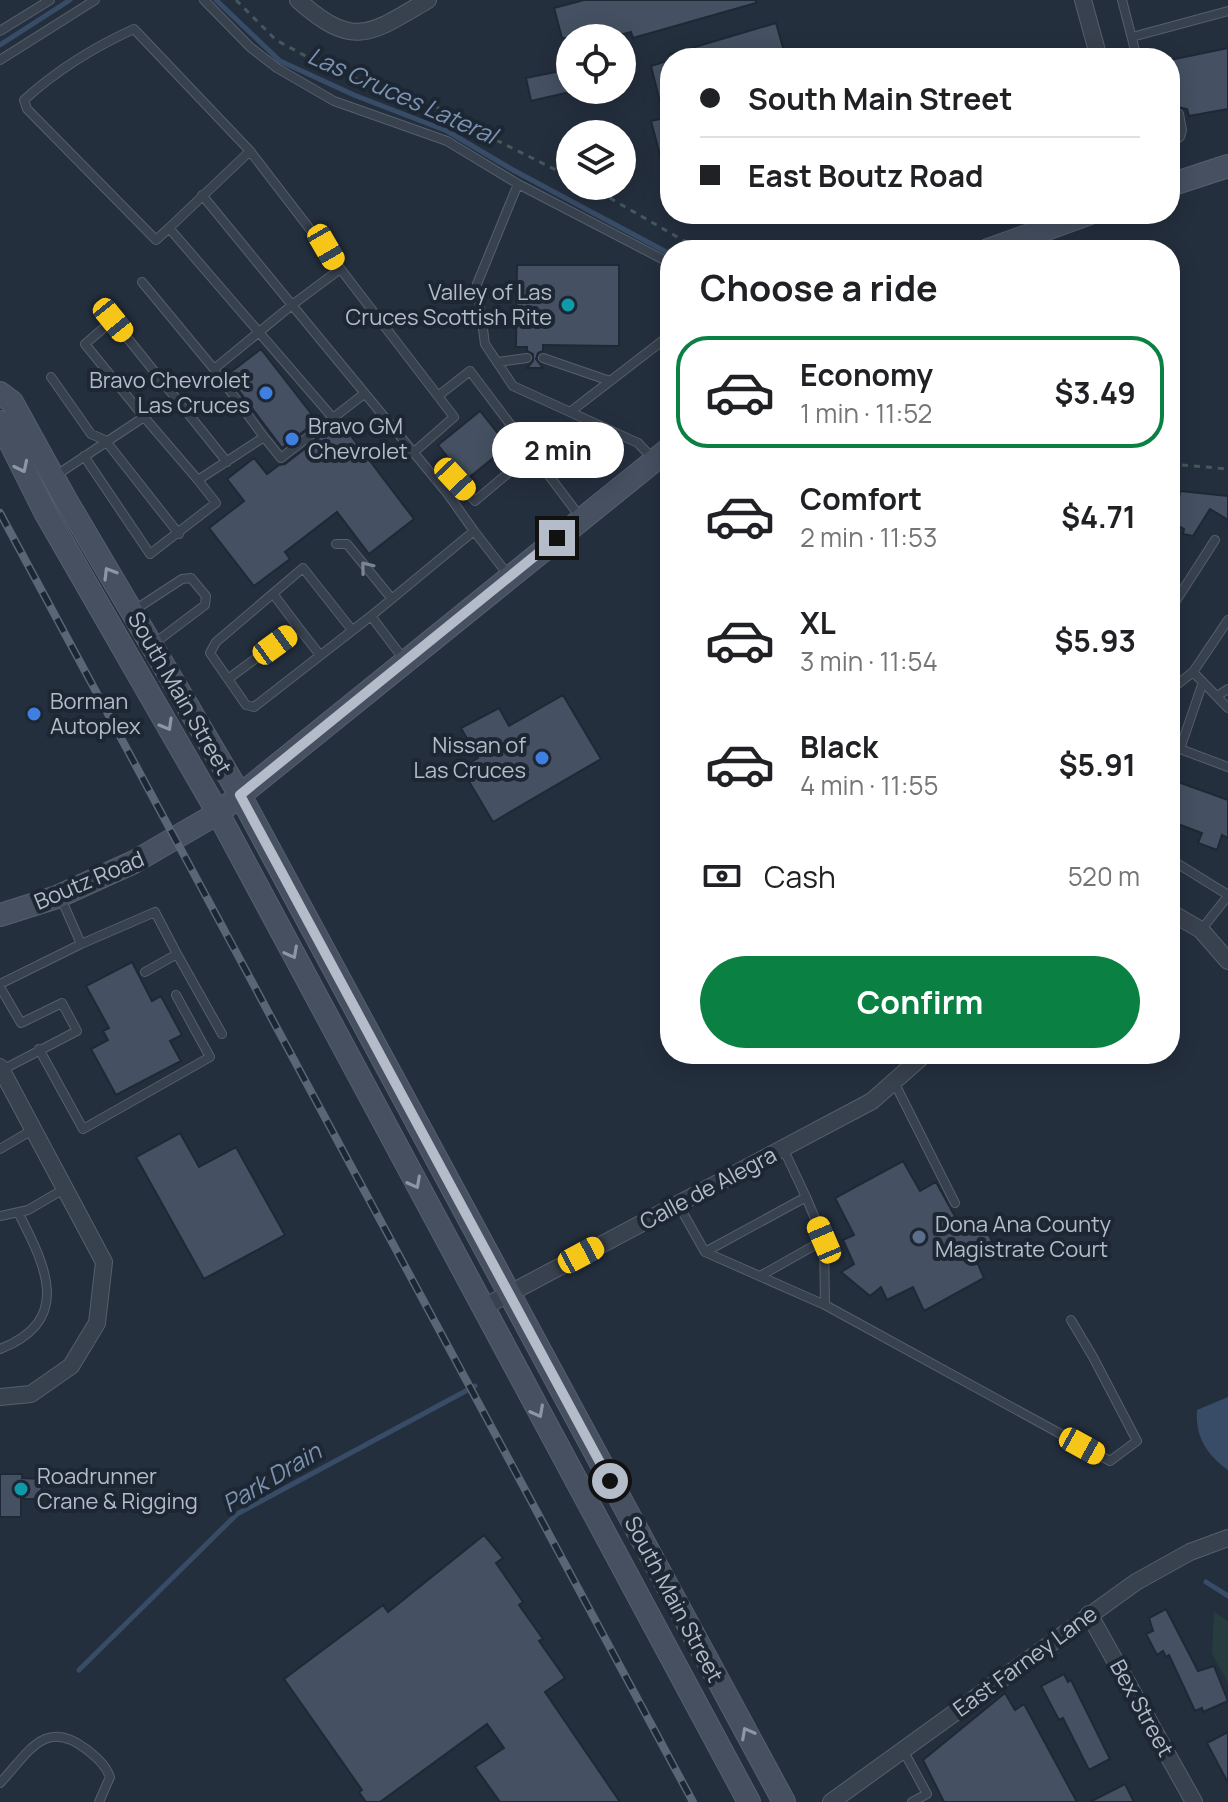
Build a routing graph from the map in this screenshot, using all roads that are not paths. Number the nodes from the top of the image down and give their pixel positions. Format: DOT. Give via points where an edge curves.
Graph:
graph roads {
  1 [pos="50,0"];
  2 [pos="95,0"];
  3 [pos="204,0"];
  4 [pos="298,0"];
  5 [pos="428,0"];
  6 [pos="1122,0"];
  7 [pos="1087,1"];
  8 [pos="1228,11"];
  9 [pos="0,31"];
  10 [pos="1132,37"];
  11 [pos="1097,48"];
  12 [pos="1135,48"];
  13 [pos="0,60"];
  14 [pos="250,151"];
  15 [pos="1228,166"];
  16 [pos="1180,180"];
  17 [pos="518,184"];
  18 [pos="202,195"];
  19 [pos="1060,224"];
  20 [pos="169,228"];
  21 [pos="1016,240"];
  22 [pos="660,258"];
  23 [pos="339,270"];
  24 [pos="142,282"];
  25 [pos="292,305"];
  26 [pos="261,333"];
  27 [pos="660,343"];
  28 [pos="527,358"];
  29 [pos="543,358"];
  30 [pos="498,362"];
  31 [pos="214,369"];
  32 [pos="51,377"];
  33 [pos="610,381"];
  34 [pos="0,393"];
  35 [pos="364,394"];
  36 [pos="438,396"];
  37 [pos="570,412"];
  38 [pos="144,417"];
  39 [pos="333,418"];
  40 [pos="0,422"];
  41 [pos="264,437"];
  42 [pos="105,440"];
  43 [pos="413,453"];
  44 [pos="532,453"];
  45 [pos="660,453"];
  46 [pos="84,456"];
  47 [pos="660,456"];
  48 [pos="227,462"];
  49 [pos="53,477"];
  50 [pos="435,479"];
  51 [pos="198,480"];
  52 [pos="582,519"];
  53 [pos="474,531"];
  54 [pos="179,534"];
  55 [pos="1215,540"];
  56 [pos="336,544"];
  57 [pos="313,561"];
  58 [pos="303,568"];
  59 [pos="509,577"];
  60 [pos="1180,594"];
  61 [pos="274,595"];
  62 [pos="392,599"];
  63 [pos="132,612"];
  64 [pos="371,616"];
  65 [pos="1228,620"];
  66 [pos="298,627"];
  67 [pos="352,630"];
  68 [pos="1217,637"];
  69 [pos="152,645"];
  70 [pos="1228,645"];
  71 [pos="320,655"];
  72 [pos="406,661"];
  73 [pos="1193,672"];
  74 [pos="228,679"];
  75 [pos="1180,682"];
  76 [pos="1203,682"];
  77 [pos="1228,689"];
  78 [pos="1217,696"];
  79 [pos="1228,708"];
  80 [pos="1228,767"];
  81 [pos="240,795"];
  82 [pos="218,813"];
  83 [pos="1180,865"];
  84 [pos="60,895"];
  85 [pos="1228,896"];
  86 [pos="0,915"];
  87 [pos="1180,918"];
  88 [pos="1201,930"];
  89 [pos="81,944"];
  90 [pos="177,954"];
  91 [pos="1228,961"];
  92 [pos="145,972"];
  93 [pos="0,985"];
  94 [pos="176,995"];
  95 [pos="222,1034"];
  96 [pos="39,1049"];
  97 [pos="914,1064"];
  98 [pos="1,1069"];
  99 [pos="894,1082"];
  100 [pos="34,1129"];
  101 [pos="783,1148"];
  102 [pos="0,1149"];
  103 [pos="65,1188"];
  104 [pos="806,1197"];
  105 [pos="955,1203"];
  106 [pos="678,1204"];
  107 [pos="18,1212"];
  108 [pos="0,1216"];
  109 [pos="824,1240"];
  110 [pos="705,1252"];
  111 [pos="760,1276"];
  112 [pos="508,1294"];
  113 [pos="825,1305"];
  114 [pos="482,1308"];
  115 [pos="1071,1320"];
  116 [pos="0,1349"];
  117 [pos="0,1397"];
  118 [pos="1228,1538"];
  119 [pos="1089,1614"];
  120 [pos="903,1750"];
  121 [pos="0,1783"];
  122 [pos="929,1798"];
  123 [pos="99,1802"];
  124 [pos="749,1802"];
  125 [pos="784,1802"];
  126 [pos="831,1802"];
  127 [pos="912,1802"];
  128 [pos="1194,1802"];
  1 -- 9 [label="lane"];
  2 -- 13 [label="lane"];
  3 -- 17 [label="lane" via="277,68 334,101 447,141"];
  4 -- 5 [label="street" via="322,21 354,32 381,27"];
  6 -- 10 [label="lane"];
  7 -- 11 [label="street"];
  8 -- 10 [label="lane"];
  10 -- 12 [label="lane"];
  14 -- 18 [label="lane"];
  14 -- 20 [label="lane" via="134,29 92,48 24,100 156,240"];
  14 -- 23 [label="lane"];
  15 -- 16 [label="main road"];
  17 -- 22 [label="lane"];
  17 -- 30 [label="lane" via="477,284 485,344"];
  18 -- 20 [label="lane"];
  18 -- 25 [label="lane"];
  19 -- 21 [label="main road"];
  20 -- 26 [label="lane"];
  23 -- 25 [label="lane"];
  23 -- 36 [label="lane"];
  24 -- 31 [label="lane"];
  25 -- 26 [label="lane"];
  25 -- 35 [label="lane"];
  26 -- 31 [label="lane"];
  26 -- 39 [label="lane"];
  27 -- 33 [label="lane"];
  28 -- 30 [label="lane"];
  29 -- 33 [label="lane"];
  30 -- 37 [label="lane" via="513,386"];
  31 -- 41 [label="lane"];
  32 -- 42 [label="lane" via="91,434"];
  33 -- 37 [label="lane"];
  34 -- 49 [label="main road, South Main Street" via="12,402"];
  35 -- 39 [label="lane"];
  35 -- 43 [label="lane"];
  36 -- 43 [label="lane" via="454,417"];
  36 -- 44 [label="lane" via="470,371"];
  37 -- 45 [label="lane"];
  38 -- 42 [label="lane"];
  38 -- 48 [label="lane" via="85,344 113,320"];
  38 -- 51 [label="lane"];
  39 -- 41 [label="lane" via="281,458"];
  40 -- 82 [label="main road, South Main Street, one-way" via="45,512"];
  41 -- 48 [label="lane"];
  42 -- 46 [label="lane"];
  42 -- 54 [label="lane"];
  43 -- 50 [label="lane"];
  44 -- 50 [label="lane" via="475,501 455,479"];
  44 -- 52 [label="lane"];
  46 -- 49 [label="lane"];
  46 -- 54 [label="lane" via="150,554"];
  47 -- 52 [label="main road, Boutz Road"];
  48 -- 51 [label="lane"];
  63 -- 49 [label="main road, South Main Street, one-way"];
  50 -- 53 [label="lane"];
  51 -- 54 [label="lane" via="216,503"];
  52 -- 59 [label="main road, Boutz Road"];
  53 -- 59 [label="lane"];
  53 -- 62 [label="lane"];
  55 -- 60 [label="lane"];
  62 -- 56 [label="lane, one-way" via="347,544"];
  57 -- 58 [label="lane"];
  58 -- 61 [label="lane"];
  58 -- 67 [label="lane"];
  59 -- 72 [label="main road, Boutz Road"];
  61 -- 66 [label="lane"];
  61 -- 74 [label="lane" via="216,642 210,653"];
  62 -- 64 [label="lane"];
  63 -- 69 [label="main road, South Main Street"];
  63 -- 69 [label="lane" via="182,579 191,578 206,596 205,605"];
  64 -- 67 [label="lane"];
  64 -- 72 [label="lane"];
  65 -- 68 [label="lane"];
  66 -- 71 [label="lane"];
  66 -- 74 [label="lane"];
  67 -- 71 [label="lane"];
  68 -- 70 [label="lane"];
  68 -- 73 [label="lane"];
  69 -- 81 [label="main road, South Main Street"];
  71 -- 74 [label="lane" via="254,707 246,705"];
  72 -- 81 [label="main road, Boutz Road"];
  73 -- 75 [label="lane"];
  73 -- 76 [label="lane"];
  76 -- 78 [label="lane"];
  76 -- 80 [label="lane" via="1180,749"];
  77 -- 78 [label="lane"];
  78 -- 79 [label="lane"];
  81 -- 82 [label="main road, Boutz Road"];
  81 -- 112 [label="main road, South Main Street"];
  82 -- 84 [label="main road, Boutz Road" via="134,862"];
  82 -- 114 [label="main road, South Main Street, one-way"];
  83 -- 85 [label="lane"];
  84 -- 86 [label="main road, Boutz Road"];
  84 -- 89 [label="lane"];
  85 -- 88 [label="lane"];
  87 -- 88 [label="street"];
  88 -- 91 [label="street"];
  89 -- 90 [label="lane" via="155,912"];
  89 -- 93 [label="lane"];
  90 -- 92 [label="lane"];
  90 -- 95 [label="lane"];
  93 -- 96 [label="lane" via="21,1023 62,1003 77,1031"];
  94 -- 96 [label="lane" via="210,1057 83,1129"];
  96 -- 98 [label="lane"];
  97 -- 99 [label="street, Calle de Alegra"];
  98 -- 100 [label="street"];
  99 -- 101 [label="street, Calle de Alegra" via="872,1101"];
  99 -- 105 [label="lane"];
  100 -- 102 [label="lane"];
  100 -- 103 [label="street"];
  101 -- 104 [label="lane"];
  101 -- 106 [label="street, Calle de Alegra"];
  103 -- 107 [label="lane"];
  103 -- 117 [label="street" via="104,1262 97,1323 71,1366 31,1394"];
  104 -- 109 [label="lane"];
  104 -- 110 [label="lane"];
  106 -- 110 [label="lane"];
  106 -- 112 [label="street, Calle de Alegra"];
  107 -- 108 [label="lane"];
  107 -- 116 [label="lane" via="47,1274 48,1296 35,1328"];
  109 -- 111 [label="lane"];
  109 -- 113 [label="lane"];
  110 -- 111 [label="lane"];
  111 -- 113 [label="lane"];
  112 -- 114 [label="street, Calle de Alegra"];
  125 -- 112 [label="main road, South Main Street, one-way"];
  113 -- 115 [label="lane" via="1110,1461 1137,1441"];
  114 -- 124 [label="main road, South Main Street, one-way"];
  118 -- 119 [label="street, East Farney Lane" via="1190,1552"];
  119 -- 120 [label="street, East Farney Lane"];
  119 -- 128 [label="street, Bex Street"];
  120 -- 122 [label="lane"];
  120 -- 126 [label="street, East Farney Lane"];
  121 -- 123 [label="lane" via="41,1740 54,1734 73,1739 107,1769 110,1777"];
  122 -- 127 [label="lane"];
}
